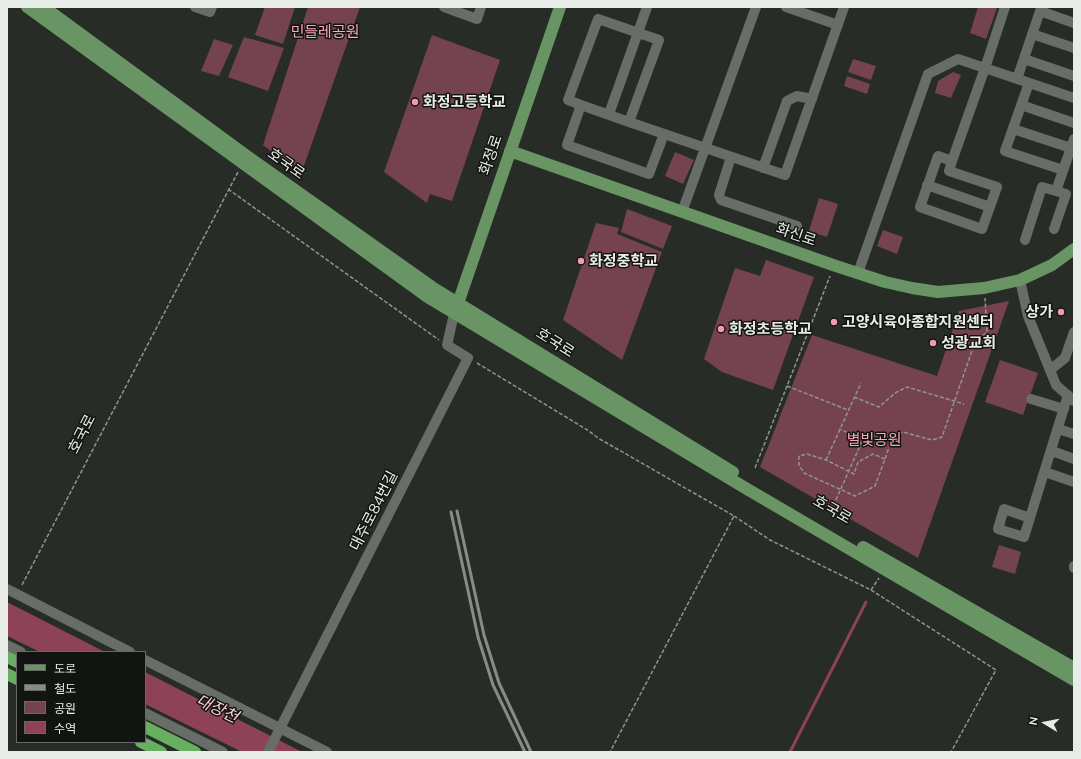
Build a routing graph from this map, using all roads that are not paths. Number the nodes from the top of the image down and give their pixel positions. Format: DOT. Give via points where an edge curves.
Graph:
graph roads {
  1 [pos="27,7"];
  2 [pos="44,7"];
  3 [pos="194,7"];
  4 [pos="212,7"];
  5 [pos="481,7"];
  6 [pos="560,7"];
  7 [pos="647,7"];
  8 [pos="756,7"];
  9 [pos="786,7"];
  10 [pos="844,7"];
  11 [pos="1005,7"];
  12 [pos="448,8"];
  13 [pos="1074,23"];
  14 [pos="838,25"];
  15 [pos="638,32"];
  16 [pos="1032,34"];
  17 [pos="1074,48"];
  18 [pos="1024,59"];
  19 [pos="985,68"];
  20 [pos="1074,76"];
  21 [pos="1017,79"];
  22 [pos="1029,83"];
  23 [pos="1074,98"];
  24 [pos="812,99"];
  25 [pos="581,105"];
  26 [pos="1022,105"];
  27 [pos="609,114"];
  28 [pos="629,122"];
  29 [pos="1074,123"];
  30 [pos="1013,129"];
  31 [pos="664,134"];
  32 [pos="1072,144"];
  33 [pos="706,149"];
  34 [pos="510,151"];
  35 [pos="731,157"];
  36 [pos="952,161"];
  37 [pos="763,168"];
  38 [pos="1063,170"];
  39 [pos="928,185"];
  40 [pos="1056,191"];
  41 [pos="990,207"];
  42 [pos="682,212"];
  43 [pos="796,226"];
  44 [pos="1054,229"];
  45 [pos="1025,240"];
  46 [pos="1074,249"];
  47 [pos="858,273"];
  48 [pos="1020,280"];
  49 [pos="458,302"];
  50 [pos="454,314"];
  51 [pos="1074,332"];
  52 [pos="1050,370"];
  53 [pos="1071,398"];
  54 [pos="1031,399"];
  55 [pos="1064,409"];
  56 [pos="1058,429"];
  57 [pos="1074,434"];
  58 [pos="1052,451"];
  59 [pos="1074,458"];
  60 [pos="1045,472"];
  61 [pos="1074,482"];
  62 [pos="1030,518"];
  63 [pos="7,589"];
  64 [pos="7,645"];
  65 [pos="19,651"];
  66 [pos="128,651"];
  67 [pos="7,657"];
  68 [pos="146,661"];
  69 [pos="16,662"];
  70 [pos="1074,668"];
  71 [pos="7,674"];
  72 [pos="16,678"];
  73 [pos="1074,680"];
  74 [pos="146,714"];
  75 [pos="146,728"];
  76 [pos="280,729"];
  77 [pos="143,743"];
  78 [pos="161,752"];
  79 [pos="195,752"];
  80 [pos="223,752"];
  81 [pos="268,752"];
  82 [pos="327,752"];
  1 -- 50 [label="main road, 호국로"];
  2 -- 49 [label="main road, 호국로" via="432,287"];
  3 -- 4 [label="street" via="210,12"];
  5 -- 12 [label="street" via="477,19"];
  6 -- 34 [label="main road, 화정로"];
  7 -- 15 [label="street"];
  8 -- 33 [label="street"];
  9 -- 14 [label="street"];
  10 -- 14 [label="street"];
  11 -- 19 [label="street"];
  13 -- 16 [label="street" via="1040,11"];
  14 -- 24 [label="street"];
  15 -- 25 [label="street" via="598,19 568,100"];
  15 -- 27 [label="street"];
  15 -- 28 [label="street" via="659,40"];
  16 -- 17 [label="street"];
  16 -- 18 [label="street"];
  18 -- 20 [label="street"];
  18 -- 21 [label="street"];
  19 -- 21 [label="street"];
  19 -- 36 [label="street"];
  19 -- 47 [label="street" via="958,59 928,74"];
  21 -- 22 [label="street"];
  22 -- 23 [label="street"];
  22 -- 26 [label="street"];
  24 -- 37 [label="street" via="797,96 787,101"];
  24 -- 37 [label="street" via="785,175"];
  25 -- 27 [label="street"];
  25 -- 31 [label="street" via="567,145 649,174"];
  26 -- 29 [label="street"];
  26 -- 30 [label="street"];
  27 -- 28 [label="street"];
  28 -- 31 [label="street"];
  30 -- 32 [label="street"];
  30 -- 38 [label="street" via="1005,151"];
  31 -- 33 [label="street"];
  32 -- 38 [label="street"];
  33 -- 35 [label="street"];
  33 -- 42 [label="street"];
  34 -- 42 [label="main road, 화신로"];
  34 -- 49 [label="main road, 화정로"];
  35 -- 37 [label="street"];
  35 -- 43 [label="street" via="719,195 721,200"];
  36 -- 39 [label="street" via="938,156"];
  36 -- 41 [label="street" via="949,171 997,187"];
  38 -- 40 [label="street"];
  39 -- 41 [label="street"];
  39 -- 41 [label="street" via="920,207 927,210 982,229"];
  40 -- 44 [label="street" via="1066,194"];
  40 -- 45 [label="street" via="1042,187"];
  42 -- 47 [label="main road, 화신로"];
  46 -- 48 [label="main road, 화신로" via="1052,265"];
  47 -- 48 [label="main road, 화신로" via="885,282 938,292 984,288"];
  48 -- 52 [label="street" via="1028,316"];
  49 -- 50 [label="main road, 화정로"];
  49 -- 70 [label="main road, 호국로" via="750,482"];
  50 -- 73 [label="main road, 호국로"];
  50 -- 76 [label="street, 대주로84번길" via="447,345 468,358"];
  51 -- 52 [label="street" via="1065,358"];
  52 -- 53 [label="street" via="1056,385"];
  53 -- 55 [label="street"];
  54 -- 55 [label="street"];
  55 -- 56 [label="street"];
  56 -- 57 [label="street"];
  56 -- 58 [label="street"];
  58 -- 59 [label="street"];
  58 -- 60 [label="street"];
  60 -- 61 [label="street"];
  60 -- 62 [label="street"];
  63 -- 66 [label="street"];
  64 -- 65 [label="street"];
  67 -- 69 [label="highway"];
  68 -- 76 [label="street"];
  71 -- 72 [label="highway"];
  74 -- 80 [label="street"];
  75 -- 79 [label="highway"];
  76 -- 81 [label="street, 대주로84번길"];
  76 -- 82 [label="street"];
  77 -- 78 [label="highway"];
}
